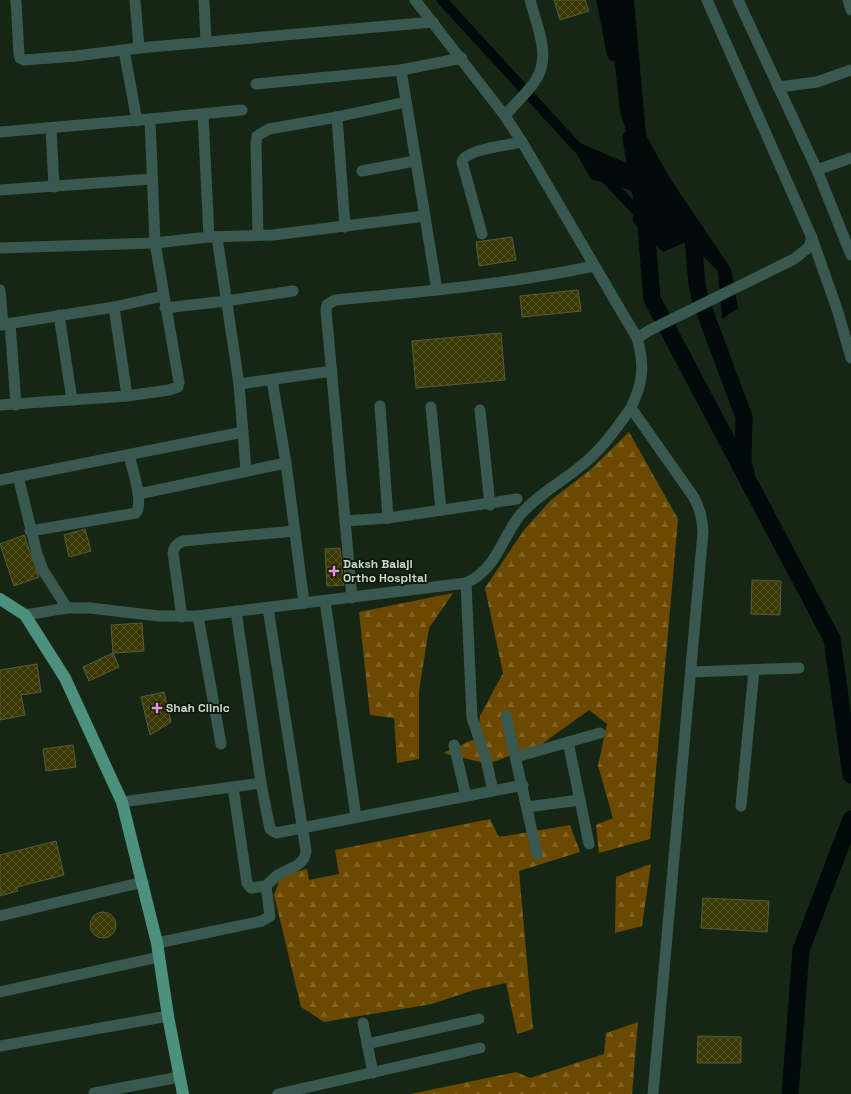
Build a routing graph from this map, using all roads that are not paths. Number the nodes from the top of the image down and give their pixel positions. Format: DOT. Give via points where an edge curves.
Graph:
graph roads {
  1 [pos="16,0"];
  2 [pos="136,0"];
  3 [pos="204,0"];
  4 [pos="415,0"];
  5 [pos="530,0"];
  6 [pos="707,0"];
  7 [pos="738,0"];
  8 [pos="848,0"];
  9 [pos="851,10"];
  10 [pos="433,22"];
  11 [pos="206,42"];
  12 [pos="139,48"];
  13 [pos="124,50"];
  14 [pos="462,58"];
  15 [pos="401,70"];
  16 [pos="851,70"];
  17 [pos="256,84"];
  18 [pos="778,87"];
  19 [pos="406,102"];
  20 [pos="242,110"];
  21 [pos="508,112"];
  22 [pos="203,114"];
  23 [pos="337,117"];
  24 [pos="150,119"];
  25 [pos="136,121"];
  26 [pos="51,128"];
  27 [pos="0,132"];
  28 [pos="522,142"];
  29 [pos="851,158"];
  30 [pos="415,162"];
  31 [pos="818,170"];
  32 [pos="362,171"];
  33 [pos="152,179"];
  34 [pos="54,187"];
  35 [pos="0,190"];
  36 [pos="425,216"];
  37 [pos="345,227"];
  38 [pos="482,234"];
  39 [pos="258,235"];
  40 [pos="213,237"];
  41 [pos="812,238"];
  42 [pos="155,243"];
  43 [pos="0,248"];
  44 [pos="851,255"];
  45 [pos="594,266"];
  46 [pos="0,290"];
  47 [pos="437,290"];
  48 [pos="293,291"];
  49 [pos="163,296"];
  50 [pos="226,301"];
  51 [pos="114,307"];
  52 [pos="165,308"];
  53 [pos="59,315"];
  54 [pos="4,324"];
  55 [pos="637,338"];
  56 [pos="851,358"];
  57 [pos="332,371"];
  58 [pos="272,380"];
  59 [pos="239,384"];
  60 [pos="127,396"];
  61 [pos="72,400"];
  62 [pos="0,405"];
  63 [pos="16,405"];
  64 [pos="380,406"];
  65 [pos="431,407"];
  66 [pos="631,408"];
  67 [pos="480,410"];
  68 [pos="243,432"];
  69 [pos="129,455"];
  70 [pos="286,463"];
  71 [pos="246,471"];
  72 [pos="18,476"];
  73 [pos="0,480"];
  74 [pos="138,494"];
  75 [pos="517,499"];
  76 [pos="490,504"];
  77 [pos="441,510"];
  78 [pos="388,518"];
  79 [pos="346,521"];
  80 [pos="30,531"];
  81 [pos="295,531"];
  82 [pos="466,583"];
  83 [pos="352,598"];
  84 [pos="0,599"];
  85 [pos="325,601"];
  86 [pos="304,603"];
  87 [pos="67,608"];
  88 [pos="268,608"];
  89 [pos="236,611"];
  90 [pos="25,615"];
  91 [pos="198,616"];
  92 [pos="182,617"];
  93 [pos="798,668"];
  94 [pos="754,670"];
  95 [pos="691,672"];
  96 [pos="506,716"];
  97 [pos="600,733"];
  98 [pos="568,742"];
  99 [pos="220,744"];
  100 [pos="454,745"];
  101 [pos="516,757"];
  102 [pos="260,783"];
  103 [pos="523,785"];
  104 [pos="233,787"];
  105 [pos="493,791"];
  106 [pos="466,796"];
  107 [pos="580,800"];
  108 [pos="122,802"];
  109 [pos="742,806"];
  110 [pos="527,807"];
  111 [pos="356,817"];
  112 [pos="304,827"];
  113 [pos="590,844"];
  114 [pos="537,854"];
  115 [pos="143,882"];
  116 [pos="266,886"];
  117 [pos="0,916"];
  118 [pos="157,943"];
  119 [pos="159,957"];
  120 [pos="0,992"];
  121 [pos="168,1016"];
  122 [pos="479,1019"];
  123 [pos="363,1023"];
  124 [pos="367,1044"];
  125 [pos="0,1046"];
  126 [pos="480,1048"];
  127 [pos="373,1073"];
  128 [pos="180,1077"];
  129 [pos="94,1093"];
  130 [pos="183,1094"];
  131 [pos="278,1094"];
  132 [pos="653,1094"];
  1 -- 13 [label="street" via="20,58 30,60"];
  2 -- 12 [label="street"];
  3 -- 11 [label="street"];
  4 -- 10 [label="street"];
  5 -- 21 [label="street" via="543,50 543,66 529,90"];
  6 -- 41 [label="street"];
  7 -- 18 [label="street"];
  8 -- 9 [label="street"];
  10 -- 11 [label="street"];
  10 -- 14 [label="street"];
  11 -- 12 [label="street"];
  12 -- 13 [label="street"];
  13 -- 25 [label="street"];
  14 -- 15 [label="street"];
  14 -- 21 [label="street"];
  15 -- 17 [label="street"];
  15 -- 19 [label="street"];
  16 -- 18 [label="street" via="817,82"];
  18 -- 31 [label="street"];
  19 -- 23 [label="street"];
  19 -- 30 [label="street"];
  20 -- 22 [label="street"];
  21 -- 28 [label="street"];
  22 -- 24 [label="street"];
  22 -- 40 [label="street"];
  23 -- 37 [label="street"];
  23 -- 39 [label="street" via="269,129 257,136"];
  24 -- 25 [label="street"];
  24 -- 33 [label="street"];
  25 -- 26 [label="street"];
  26 -- 27 [label="street"];
  26 -- 34 [label="street"];
  28 -- 38 [label="street" via="470,153 463,159"];
  28 -- 45 [label="street"];
  29 -- 31 [label="street"];
  30 -- 32 [label="street"];
  30 -- 36 [label="street"];
  31 -- 44 [label="street"];
  33 -- 34 [label="street"];
  33 -- 42 [label="street"];
  34 -- 35 [label="street"];
  36 -- 37 [label="street"];
  36 -- 47 [label="street"];
  37 -- 39 [label="street"];
  39 -- 40 [label="street"];
  40 -- 42 [label="street"];
  40 -- 50 [label="street"];
  41 -- 55 [label="street" via="808,247 794,259"];
  41 -- 56 [label="street"];
  42 -- 43 [label="street"];
  42 -- 49 [label="street"];
  45 -- 47 [label="street" via="546,276"];
  45 -- 55 [label="street"];
  46 -- 54 [label="street"];
  47 -- 57 [label="street" via="330,301 326,310"];
  48 -- 50 [label="street"];
  49 -- 51 [label="street"];
  49 -- 52 [label="street"];
  50 -- 52 [label="street"];
  50 -- 59 [label="street"];
  51 -- 53 [label="street"];
  51 -- 60 [label="street"];
  52 -- 60 [label="street" via="178,386 169,390"];
  53 -- 54 [label="street"];
  53 -- 61 [label="street"];
  54 -- 63 [label="street"];
  55 -- 66 [label="street" via="643,367 641,385"];
  57 -- 58 [label="street"];
  57 -- 79 [label="street"];
  58 -- 59 [label="street"];
  58 -- 70 [label="street"];
  59 -- 68 [label="street"];
  60 -- 61 [label="street"];
  61 -- 63 [label="street"];
  62 -- 63 [label="street"];
  64 -- 78 [label="street"];
  65 -- 77 [label="street"];
  66 -- 82 [label="street" via="589,459 546,489 530,504 519,516 486,569 478,578"];
  66 -- 95 [label="street" via="693,496 702,519"];
  67 -- 76 [label="street"];
  68 -- 69 [label="street"];
  68 -- 71 [label="street"];
  69 -- 72 [label="street"];
  69 -- 74 [label="street"];
  70 -- 71 [label="street"];
  70 -- 81 [label="street"];
  71 -- 74 [label="street"];
  72 -- 73 [label="street"];
  72 -- 80 [label="street"];
  74 -- 80 [label="street" via="139,508 131,515"];
  75 -- 76 [label="street"];
  76 -- 77 [label="street"];
  77 -- 78 [label="street"];
  78 -- 79 [label="street"];
  79 -- 83 [label="street"];
  80 -- 87 [label="street" via="43,570"];
  81 -- 86 [label="street"];
  81 -- 92 [label="street" via="184,541 177,544 173,553"];
  82 -- 83 [label="street"];
  82 -- 105 [label="street" via="472,718 486,759"];
  83 -- 85 [label="street"];
  84 -- 90 [label="main road"];
  85 -- 86 [label="street"];
  85 -- 111 [label="street"];
  86 -- 88 [label="street"];
  87 -- 90 [label="street"];
  87 -- 92 [label="street"];
  88 -- 89 [label="street"];
  88 -- 112 [label="street"];
  89 -- 91 [label="street"];
  89 -- 102 [label="street"];
  90 -- 108 [label="main road" via="65,678"];
  91 -- 92 [label="street"];
  91 -- 99 [label="street"];
  93 -- 94 [label="street"];
  94 -- 95 [label="street"];
  94 -- 109 [label="street"];
  95 -- 132 [label="street"];
  96 -- 101 [label="street"];
  97 -- 98 [label="street"];
  98 -- 101 [label="street"];
  98 -- 107 [label="street"];
  100 -- 106 [label="street"];
  101 -- 103 [label="street"];
  102 -- 104 [label="street"];
  102 -- 112 [label="street" via="273,832"];
  103 -- 105 [label="street"];
  103 -- 110 [label="street"];
  104 -- 108 [label="street"];
  104 -- 116 [label="street" via="247,883 251,888"];
  105 -- 106 [label="street"];
  106 -- 111 [label="street"];
  107 -- 110 [label="street"];
  107 -- 113 [label="street"];
  108 -- 115 [label="main road"];
  110 -- 114 [label="street"];
  111 -- 112 [label="street"];
  112 -- 116 [label="street" via="306,857 296,866 273,878"];
  115 -- 117 [label="street"];
  115 -- 118 [label="main road"];
  116 -- 118 [label="street" via="271,912 266,919"];
  118 -- 119 [label="main road"];
  119 -- 120 [label="street"];
  119 -- 121 [label="main road"];
  121 -- 125 [label="street"];
  121 -- 128 [label="main road"];
  122 -- 124 [label="street"];
  123 -- 124 [label="street"];
  124 -- 127 [label="street"];
  126 -- 127 [label="street"];
  127 -- 131 [label="street"];
  128 -- 129 [label="street"];
  128 -- 130 [label="main road"];
}
